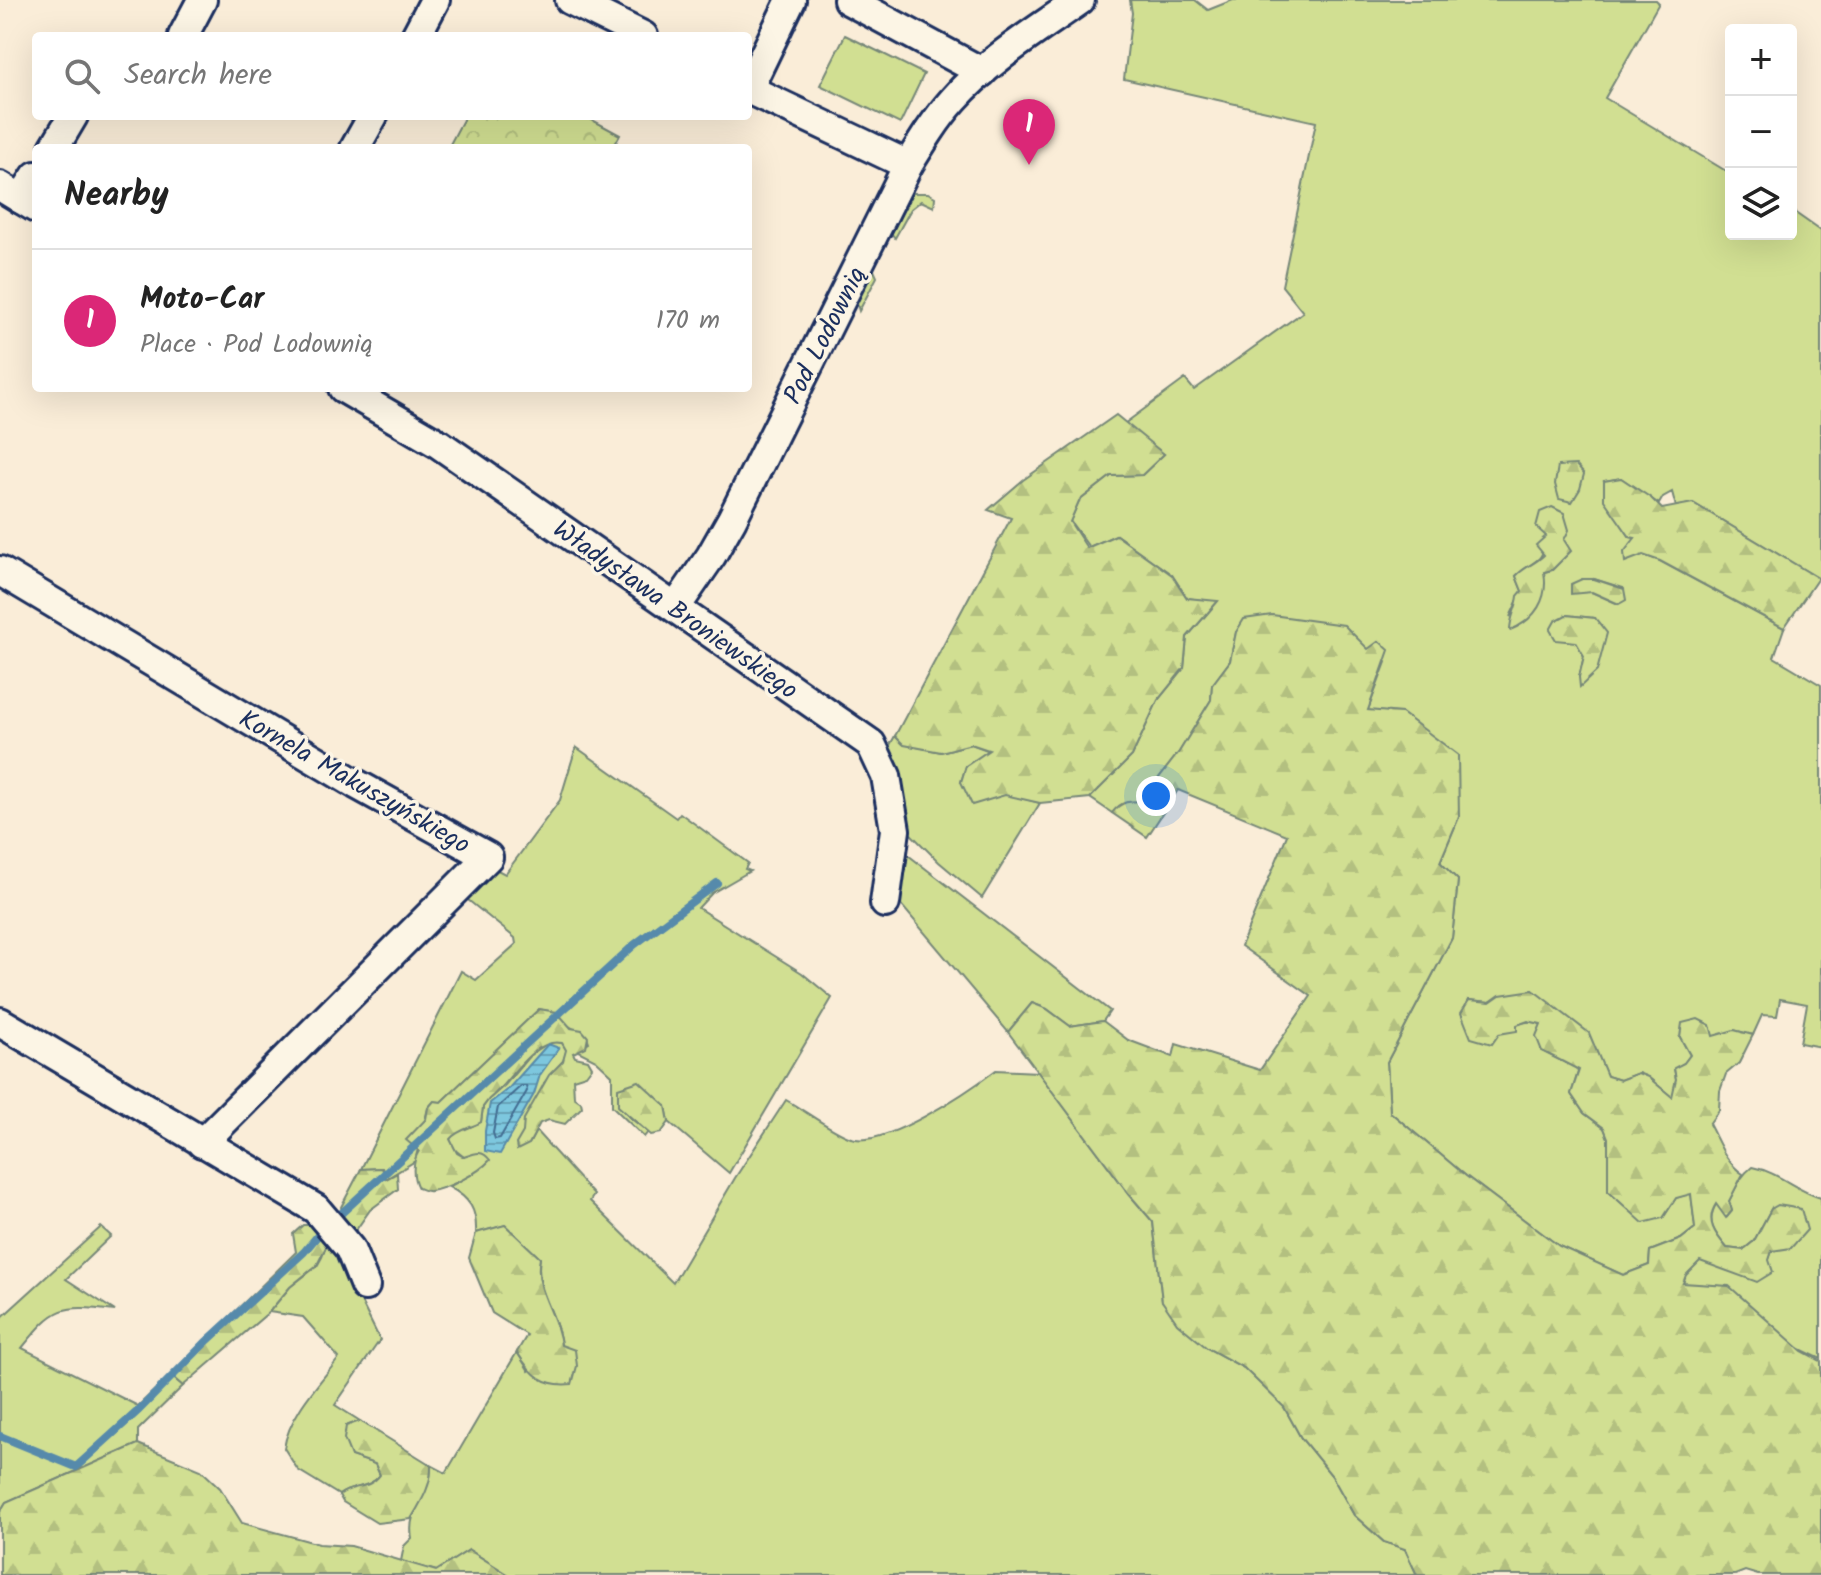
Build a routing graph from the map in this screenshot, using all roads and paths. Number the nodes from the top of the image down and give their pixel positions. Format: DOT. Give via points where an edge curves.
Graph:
graph roads {
  1 [pos="202,0"];
  2 [pos="435,0"];
  3 [pos="570,0"];
  4 [pos="791,0"];
  5 [pos="848,0"];
  6 [pos="1080,0"];
  7 [pos="185,32"];
  8 [pos="418,32"];
  9 [pos="635,32"];
  10 [pos="982,72"];
  11 [pos="752,81"];
  12 [pos="752,91"];
  13 [pos="71,120"];
  14 [pos="371,120"];
  15 [pos="56,144"];
  16 [pos="357,144"];
  17 [pos="908,165"];
  18 [pos="350,392"];
  19 [pos="0,571"];
  20 [pos="676,607"];
  21 [pos="885,903"];
  22 [pos="0,1022"];
  23 [pos="202,1143"];
  24 [pos="365,1286"];
  1 -- 7 [label="street"];
  2 -- 8 [label="street"];
  3 -- 9 [label="street"];
  4 -- 11 [label="street"];
  5 -- 10 [label="street"];
  6 -- 10 [label="street, Pod Lodownią"];
  10 -- 17 [label="street, Pod Lodownią" via="955,98"];
  12 -- 17 [label="street"];
  13 -- 15 [label="street"];
  14 -- 16 [label="street"];
  17 -- 20 [label="street, Pod Lodownią" via="732,519"];
  18 -- 20 [label="street, Władysława Broniewskiego" via="439,444"];
  19 -- 23 [label="street, Kornela Makuszyńskiego" via="488,857"];
  20 -- 21 [label="street, Władysława Broniewskiego" via="871,744 886,776 895,830"];
  22 -- 23 [label="street"];
  23 -- 24 [label="street" via="316,1209 350,1249"];
}
